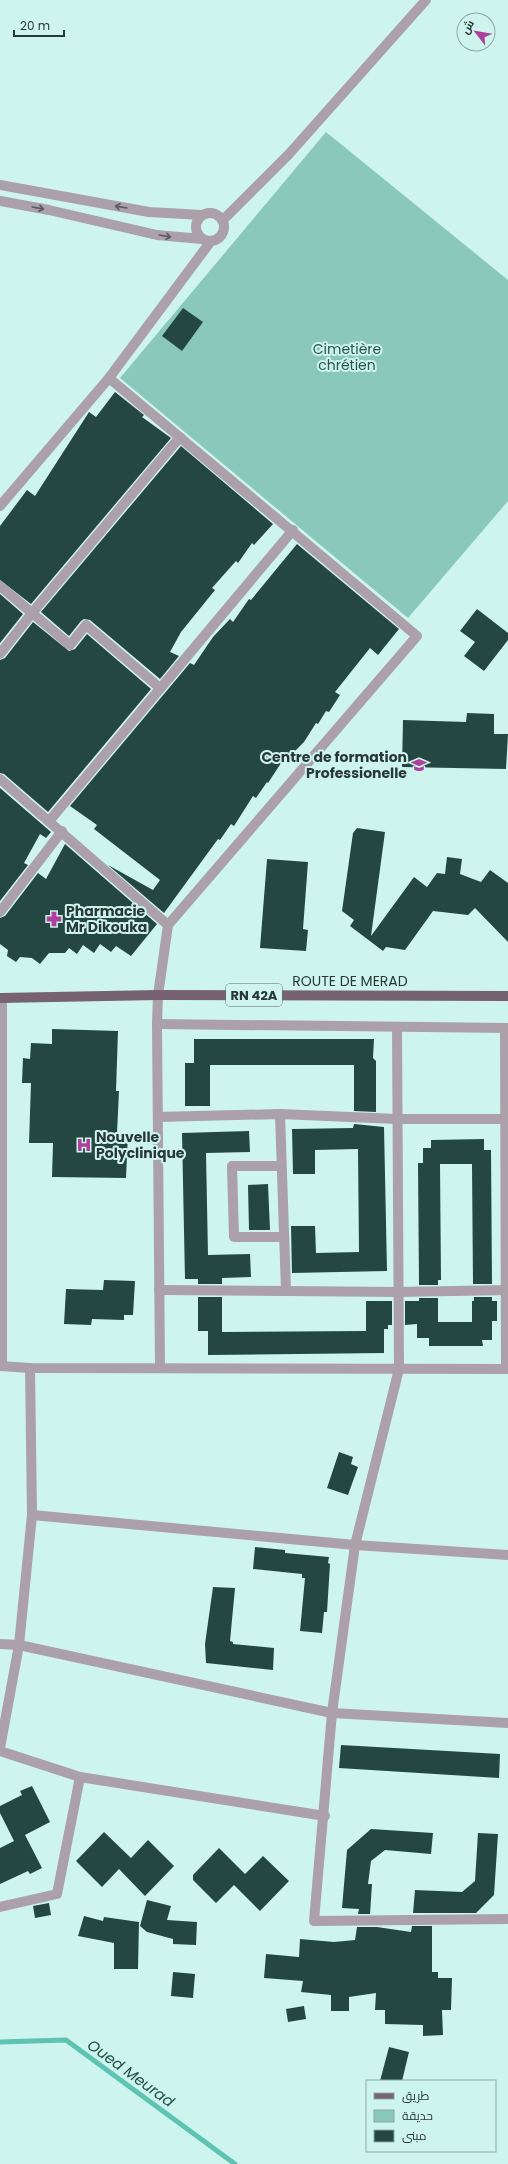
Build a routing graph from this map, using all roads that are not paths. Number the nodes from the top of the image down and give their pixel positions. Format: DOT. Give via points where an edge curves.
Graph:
graph roads {
  1 [pos="426,0"];
  2 [pos="0,185"];
  3 [pos="0,202"];
  4 [pos="202,215"];
  5 [pos="223,220"];
  6 [pos="207,240"];
  7 [pos="109,378"];
  8 [pos="180,437"];
  9 [pos="0,506"];
  10 [pos="292,530"];
  11 [pos="0,586"];
  12 [pos="32,613"];
  13 [pos="0,654"];
  14 [pos="160,688"];
  15 [pos="0,778"];
  16 [pos="50,820"];
  17 [pos="62,831"];
  18 [pos="0,912"];
  19 [pos="168,925"];
  20 [pos="158,995"];
  21 [pos="508,996"];
  22 [pos="1,998"];
  23 [pos="157,1024"];
  24 [pos="397,1027"];
  25 [pos="506,1028"];
  26 [pos="280,1114"];
  27 [pos="158,1117"];
  28 [pos="397,1119"];
  29 [pos="507,1119"];
  30 [pos="281,1166"];
  31 [pos="284,1237"];
  32 [pos="159,1290"];
  33 [pos="507,1290"];
  34 [pos="286,1291"];
  35 [pos="398,1292"];
  36 [pos="1,1366"];
  37 [pos="30,1368"];
  38 [pos="160,1368"];
  39 [pos="399,1368"];
  40 [pos="507,1369"];
  41 [pos="32,1515"];
  42 [pos="355,1544"];
  43 [pos="508,1555"];
  44 [pos="0,1644"];
  45 [pos="19,1645"];
  46 [pos="332,1712"];
  47 [pos="508,1723"];
  48 [pos="0,1748"];
  49 [pos="0,1751"];
  50 [pos="80,1777"];
  51 [pos="325,1816"];
  52 [pos="0,1907"];
  53 [pos="508,1919"];
  1 -- 5 [label="street" via="289,154"];
  4 -- 2 [label="street, one-way" via="149,212"];
  3 -- 6 [label="street, one-way" via="49,210 157,235"];
  4 -- 5 [label="street" via="211,212"];
  4 -- 6 [label="street" via="196,227 199,236"];
  5 -- 6 [label="street" via="224,230 220,238"];
  6 -- 7 [label="street"];
  7 -- 8 [label="street"];
  7 -- 9 [label="street"];
  8 -- 10 [label="street"];
  8 -- 12 [label="street"];
  10 -- 14 [label="street"];
  10 -- 19 [label="street" via="417,636"];
  11 -- 12 [label="street"];
  12 -- 13 [label="street"];
  12 -- 14 [label="street" via="70,645 86,625"];
  14 -- 16 [label="street"];
  15 -- 16 [label="street"];
  16 -- 17 [label="street"];
  17 -- 18 [label="street"];
  17 -- 19 [label="street"];
  19 -- 20 [label="street"];
  20 -- 21 [label="main road, ROUTE DE MERAD / RN 42A"];
  20 -- 22 [label="main road, ROUTE DE MERAD / RN 42A"];
  20 -- 23 [label="street"];
  22 -- 36 [label="street"];
  23 -- 24 [label="street"];
  23 -- 27 [label="street"];
  24 -- 25 [label="street"];
  24 -- 28 [label="street"];
  25 -- 29 [label="street"];
  26 -- 27 [label="street"];
  26 -- 28 [label="street"];
  26 -- 30 [label="street"];
  27 -- 32 [label="street"];
  28 -- 29 [label="street"];
  28 -- 35 [label="street"];
  29 -- 33 [label="street"];
  30 -- 31 [label="street"];
  30 -- 31 [label="street" via="232,1166 234,1237"];
  31 -- 34 [label="street"];
  32 -- 34 [label="street"];
  32 -- 38 [label="street"];
  33 -- 35 [label="street"];
  33 -- 40 [label="street"];
  34 -- 35 [label="street"];
  35 -- 39 [label="street"];
  36 -- 37 [label="street"];
  37 -- 38 [label="street"];
  37 -- 41 [label="street"];
  38 -- 39 [label="street"];
  39 -- 40 [label="street"];
  39 -- 42 [label="street"];
  41 -- 42 [label="street"];
  41 -- 45 [label="street"];
  42 -- 43 [label="street"];
  42 -- 46 [label="street"];
  44 -- 45 [label="street"];
  45 -- 46 [label="street"];
  45 -- 48 [label="street"];
  46 -- 47 [label="street"];
  46 -- 51 [label="street"];
  49 -- 50 [label="street"];
  50 -- 51 [label="street"];
  50 -- 52 [label="street" via="57,1894"];
  51 -- 53 [label="street" via="314,1921"];
}
